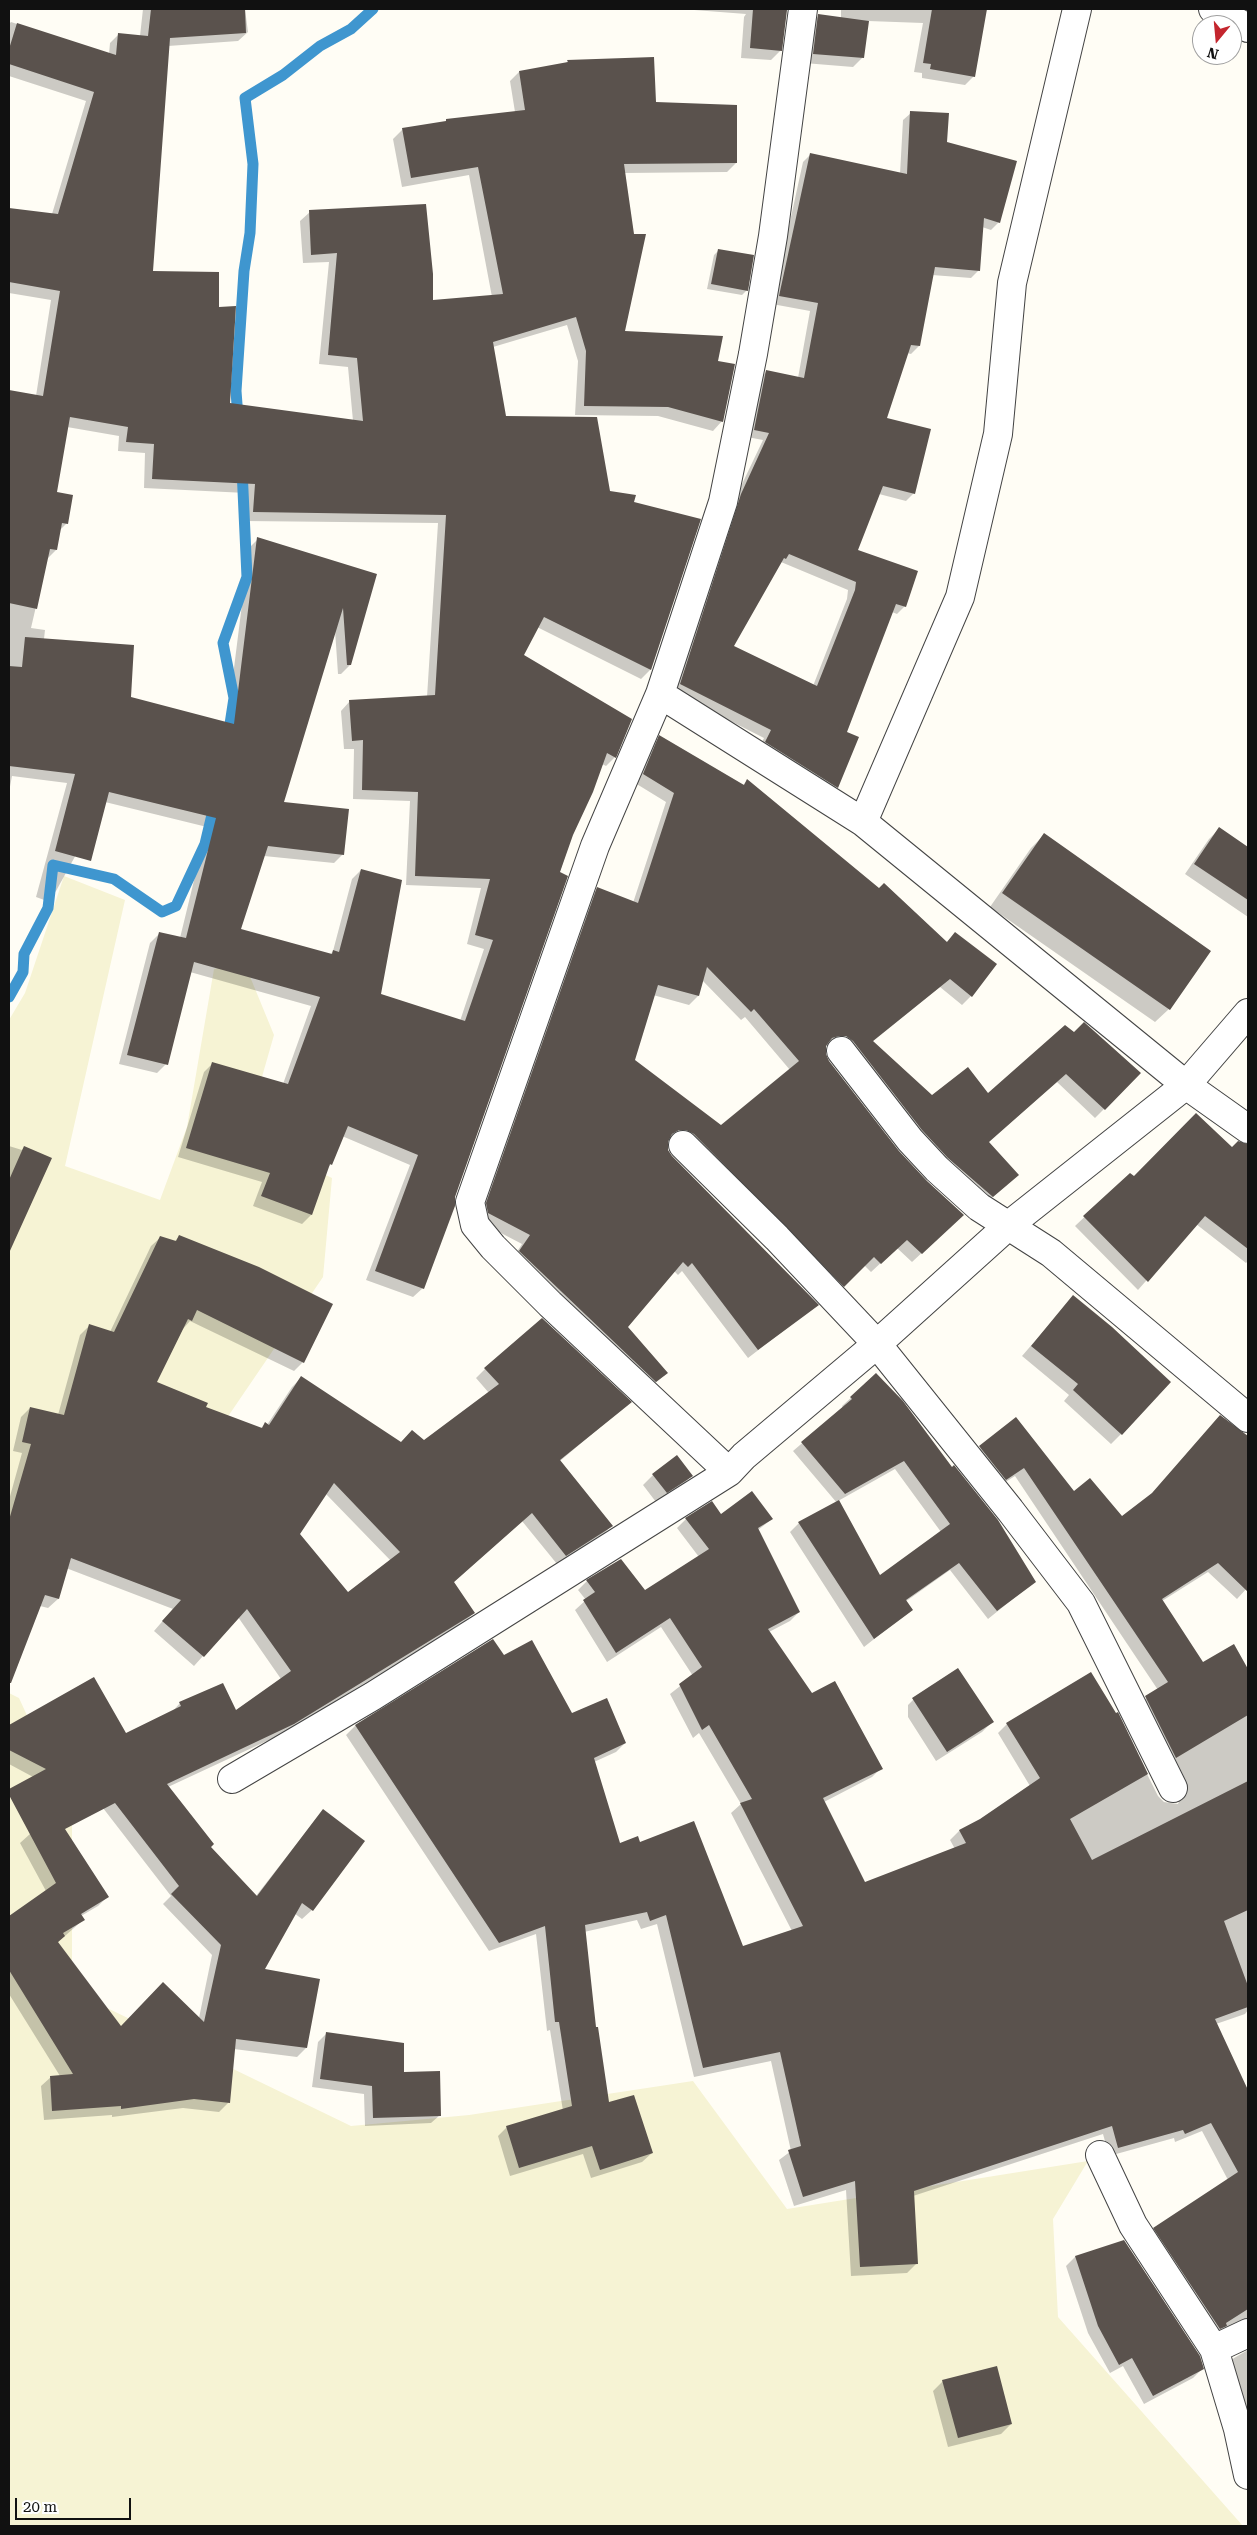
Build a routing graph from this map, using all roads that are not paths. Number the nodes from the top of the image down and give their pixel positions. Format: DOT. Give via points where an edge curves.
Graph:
graph roads {
  1 [pos="803,9"];
  2 [pos="1077,9"];
  3 [pos="1212,9"];
  4 [pos="1248,28"];
  5 [pos="660,694"];
  6 [pos="863,822"];
  7 [pos="1248,1013"];
  8 [pos="841,1051"];
  9 [pos="1186,1085"];
  10 [pos="1248,1129"];
  11 [pos="683,1145"];
  12 [pos="1009,1225"];
  13 [pos="877,1344"];
  14 [pos="1248,1418"];
  15 [pos="729,1472"];
  16 [pos="232,1779"];
  17 [pos="1173,1788"];
  18 [pos="1100,2156"];
  19 [pos="1248,2333"];
  20 [pos="1214,2349"];
  21 [pos="1248,2475"];
  1 -- 5 [label="street" via="773,236 725,493"];
  2 -- 6 [label="street" via="1012,283 998,434 960,596"];
  3 -- 4 [label="street"];
  5 -- 6 [label="street"];
  5 -- 15 [label="street" via="595,846 470,1202 474,1225 493,1247"];
  6 -- 9 [label="street"];
  7 -- 9 [label="street"];
  8 -- 12 [label="street" via="937,1170 979,1207"];
  9 -- 10 [label="street"];
  9 -- 12 [label="street"];
  11 -- 13 [label="street"];
  12 -- 13 [label="street"];
  12 -- 14 [label="street" via="1050,1253"];
  13 -- 15 [label="street"];
  13 -- 17 [label="street" via="1081,1603"];
  15 -- 16 [label="street" via="373,1696"];
  18 -- 20 [label="street" via="1133,2225"];
  19 -- 20 [label="street"];
  20 -- 21 [label="street"];
}
